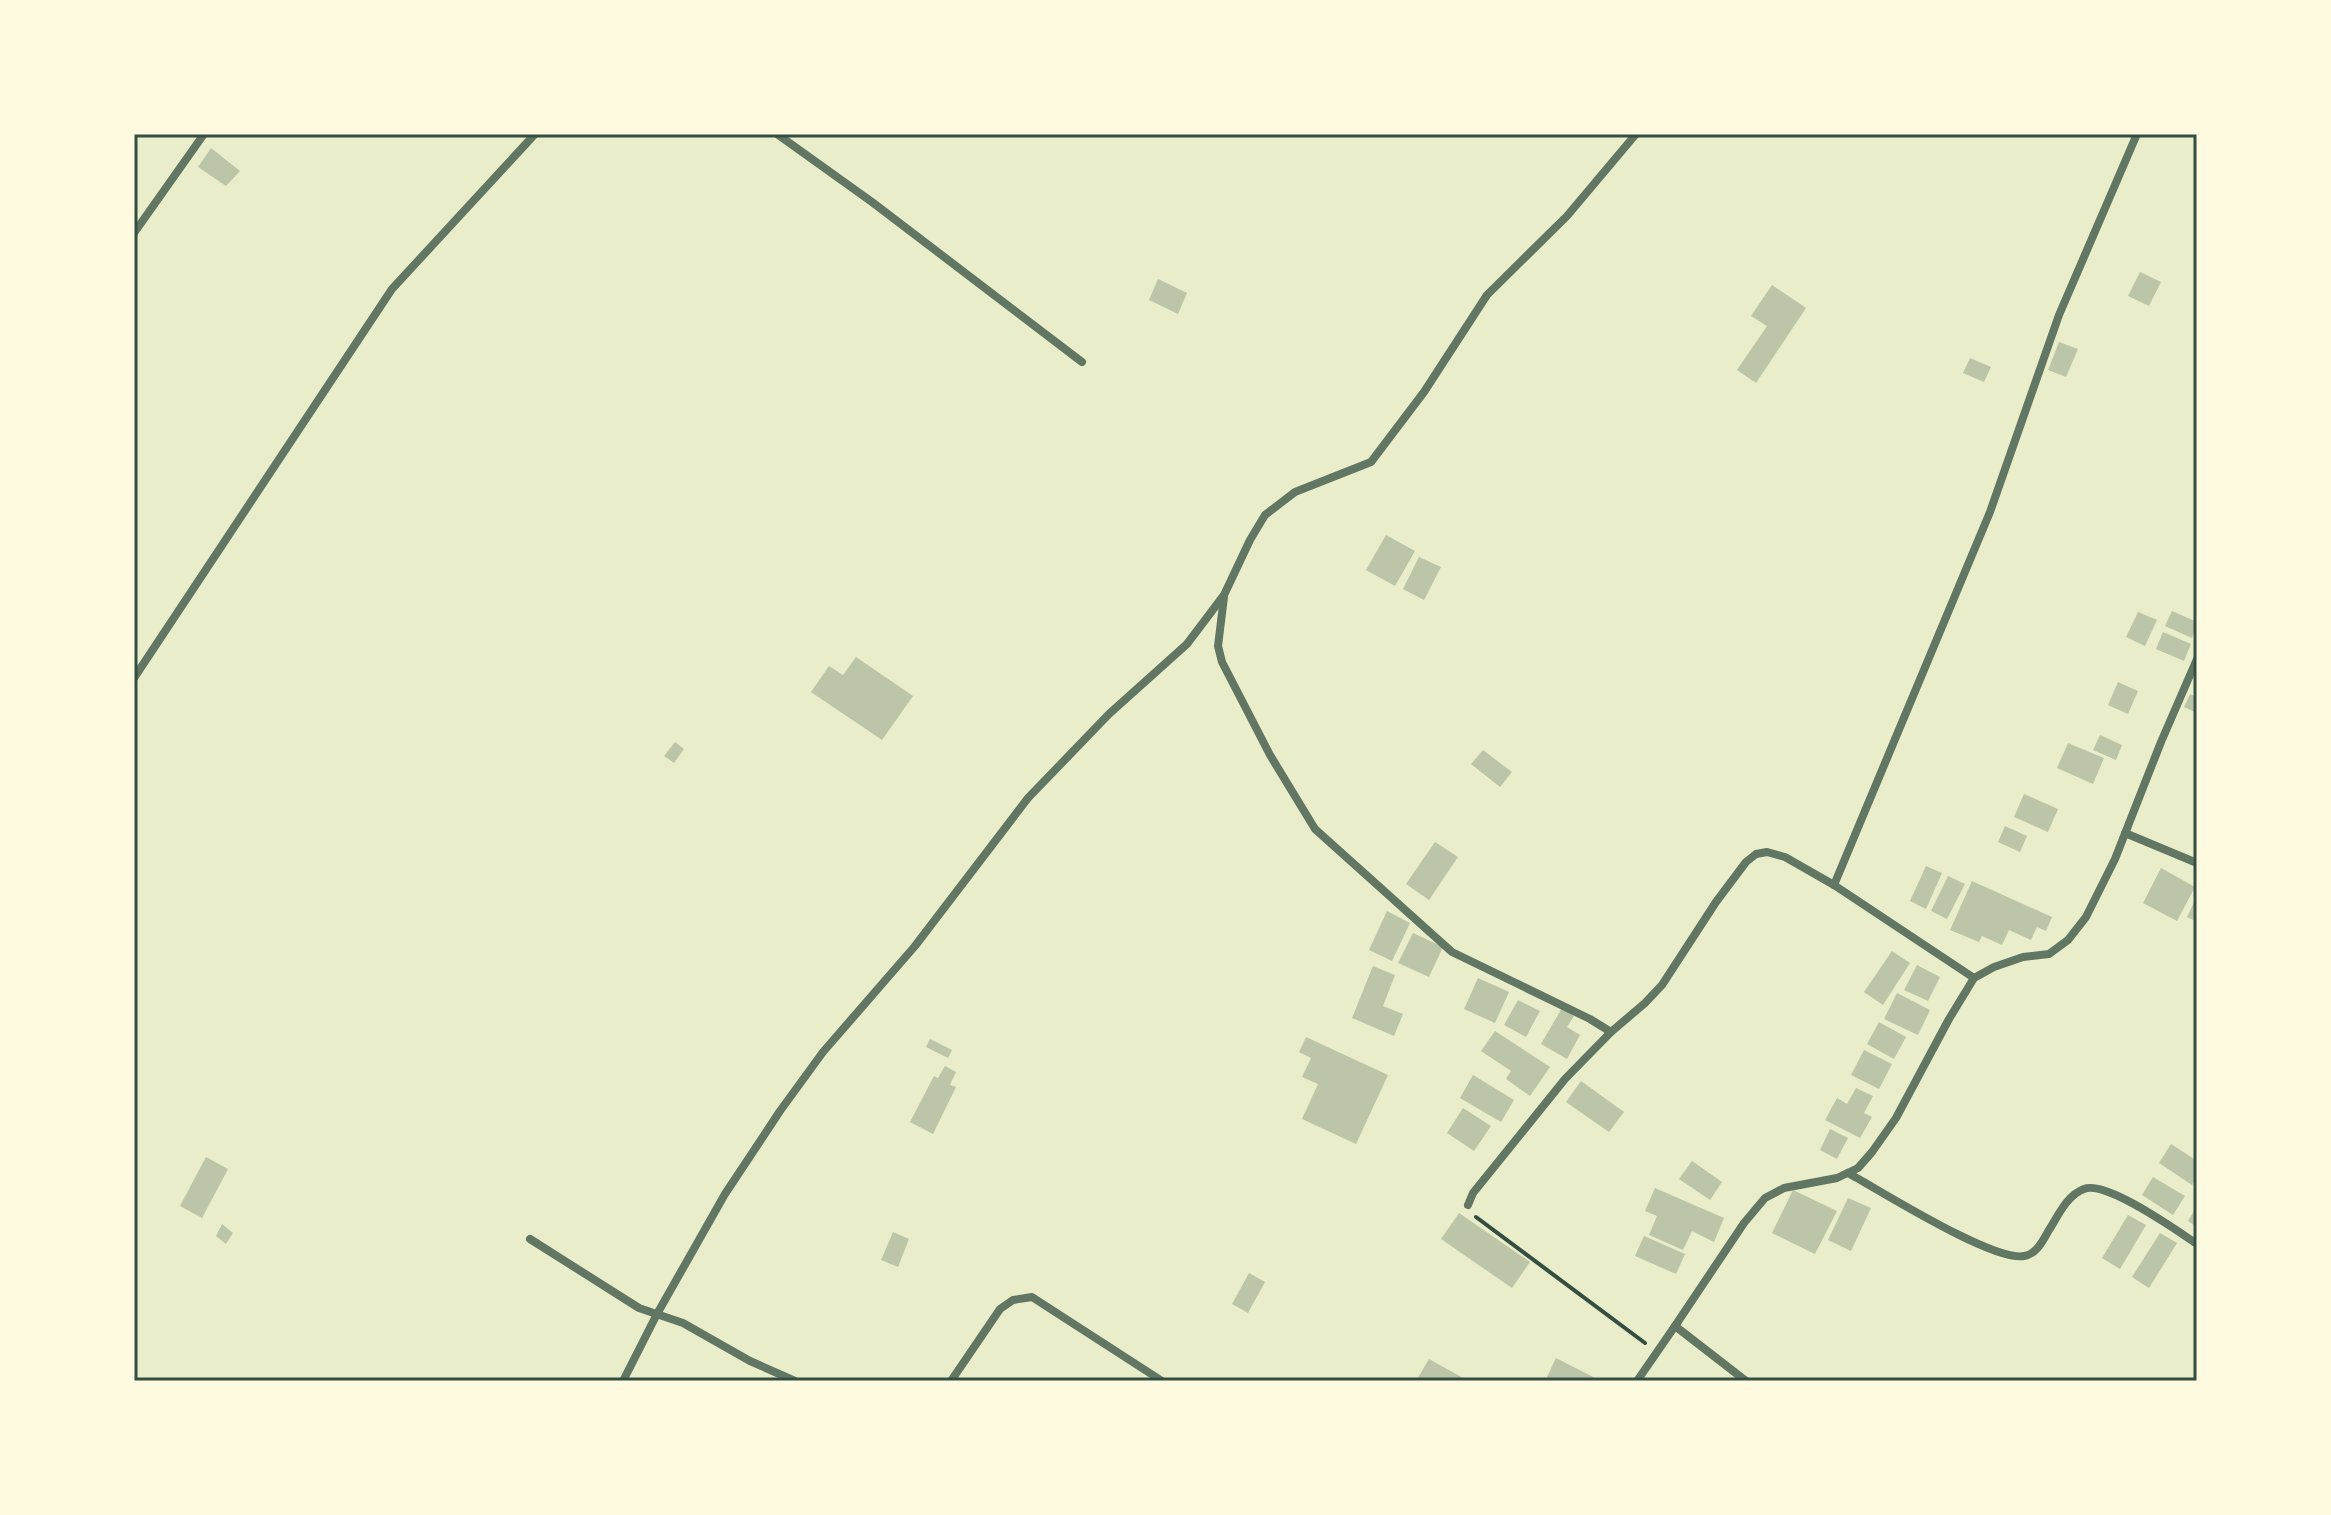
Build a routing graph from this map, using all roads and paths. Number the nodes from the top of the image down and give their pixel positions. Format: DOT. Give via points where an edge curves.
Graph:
graph roads {
  1 [pos="204,134"];
  2 [pos="535,134"];
  3 [pos="777,134"];
  4 [pos="1636,134"];
  5 [pos="2137,134"];
  6 [pos="134,233"];
  7 [pos="1082,362"];
  8 [pos="1224,595"];
  9 [pos="2197,659"];
  10 [pos="134,678"];
  11 [pos="2125,833"];
  12 [pos="2197,863"];
  13 [pos="1834,885"];
  14 [pos="1974,978"];
  15 [pos="1611,1032"];
  16 [pos="1848,1173"];
  17 [pos="1468,1205"];
  18 [pos="530,1239"];
  19 [pos="2197,1244"];
  20 [pos="657,1314"];
  21 [pos="1675,1326"];
  22 [pos="1656,1351"];
  23 [pos="623,1381"];
  24 [pos="795,1381"];
  25 [pos="951,1381"];
  26 [pos="1162,1381"];
  27 [pos="1637,1381"];
  28 [pos="1746,1381"];
  1 -- 6 [label="street"];
  2 -- 10 [label="street" via="392,289"];
  3 -- 7 [label="street"];
  4 -- 8 [label="street" via="1567,216 1487,295 1371,462 1295,492 1265,515"];
  5 -- 13 [label="street" via="2059,315 1990,512"];
  8 -- 15 [label="street" via="1218,646 1222,662 1315,829 1452,952"];
  8 -- 20 [label="street" via="1187,644 1028,798 915,946 823,1052 725,1194"];
  9 -- 11 [label="street"];
  11 -- 12 [label="street"];
  11 -- 14 [label="street" via="2086,917 2068,940 2049,954 2023,957"];
  13 -- 14 [label="street"];
  13 -- 15 [label="street" via="1785,857 1756,854 1716,902 1662,985"];
  14 -- 16 [label="street" via="1896,1118 1872,1152"];
  15 -- 17 [label="street" via="1532,1118"];
  16 -- 19 [label="street" via="2007,1256 2037,1249 2074,1194 2092,1186 2133,1204"];
  16 -- 21 [label="street" via="1784,1188 1765,1198"];
  17 -- 22 [label="path" via="1496,1233"];
  18 -- 20 [label="street"];
  20 -- 23 [label="street"];
  20 -- 24 [label="street"];
  21 -- 22 [label="street"];
  21 -- 28 [label="street"];
  22 -- 27 [label="street"];
  25 -- 26 [label="street" via="1000,1309 1032,1297"];
}
